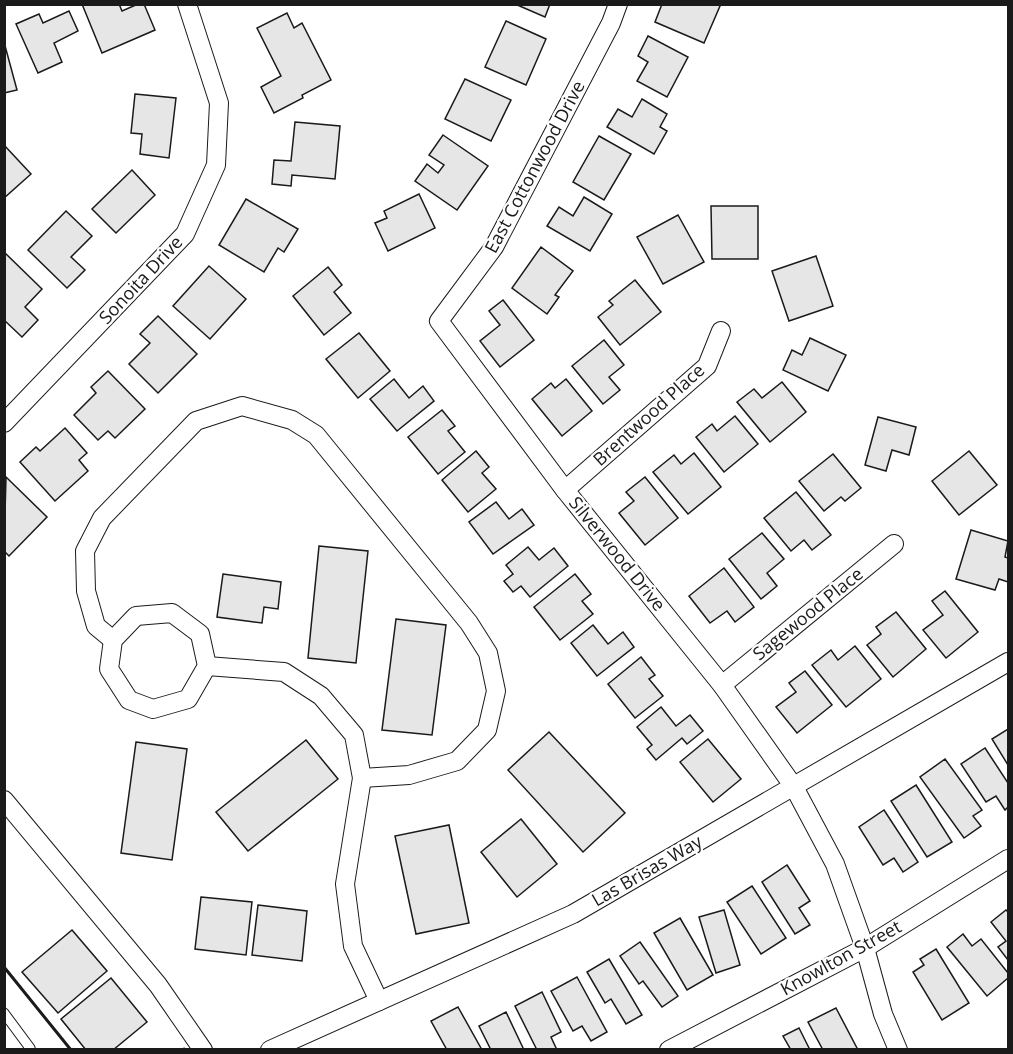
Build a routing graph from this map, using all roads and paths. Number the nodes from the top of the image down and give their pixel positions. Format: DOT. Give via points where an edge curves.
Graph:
graph roads {
  1 [pos="187,4"];
  2 [pos="618,4"];
  3 [pos="439,321"];
  4 [pos="721,331"];
  5 [pos="4,423"];
  6 [pos="565,490"];
  7 [pos="894,544"];
  8 [pos="113,640"];
  9 [pos="1008,662"];
  10 [pos="207,666"];
  11 [pos="722,685"];
  12 [pos="362,778"];
  13 [pos="794,787"];
  14 [pos="4,800"];
  15 [pos="1008,859"];
  16 [pos="865,948"];
  17 [pos="379,1001"];
  18 [pos="4,1013"];
  19 [pos="28,1050"];
  20 [pos="203,1050"];
  21 [pos="270,1050"];
  22 [pos="669,1050"];
  23 [pos="898,1050"];
  1 -- 5 [label="street, Sonoita Drive" via="219,103 216,165 185,234"];
  2 -- 3 [label="street, East Cottonwood Drive" via="494,247"];
  3 -- 6 [label="street, Silverwood Drive"];
  4 -- 6 [label="street, Brentwood Place" via="707,366"];
  6 -- 11 [label="street, Silverwood Drive"];
  7 -- 11 [label="street, Sagewood Place"];
  8 -- 10 [label="street" via="136,616 172,613 200,634"];
  8 -- 10 [label="street" via="109,669 129,700 153,709 188,699"];
  8 -- 12 [label="street" via="96,626 86,591 86,551 102,518 196,422 242,406 292,420 316,435 469,622 488,653 496,691 487,730 457,761 410,775"];
  9 -- 13 [label="street, Las Brisas Way"];
  10 -- 12 [label="street" via="284,672 321,696 354,735"];
  11 -- 13 [label="street, Silverwood Drive"];
  12 -- 17 [label="street" via="345,884 353,946"];
  13 -- 16 [label="street, Silverwood Drive" via="835,864"];
  13 -- 17 [label="street, Las Brisas Way" via="573,914"];
  14 -- 20 [label="street" via="158,985"];
  15 -- 16 [label="street, Knowlton Street"];
  16 -- 22 [label="street, Knowlton Street"];
  16 -- 23 [label="street, Silverwood Drive"];
  17 -- 21 [label="street, Las Brisas Way"];
  18 -- 19 [label="lane"];
}
